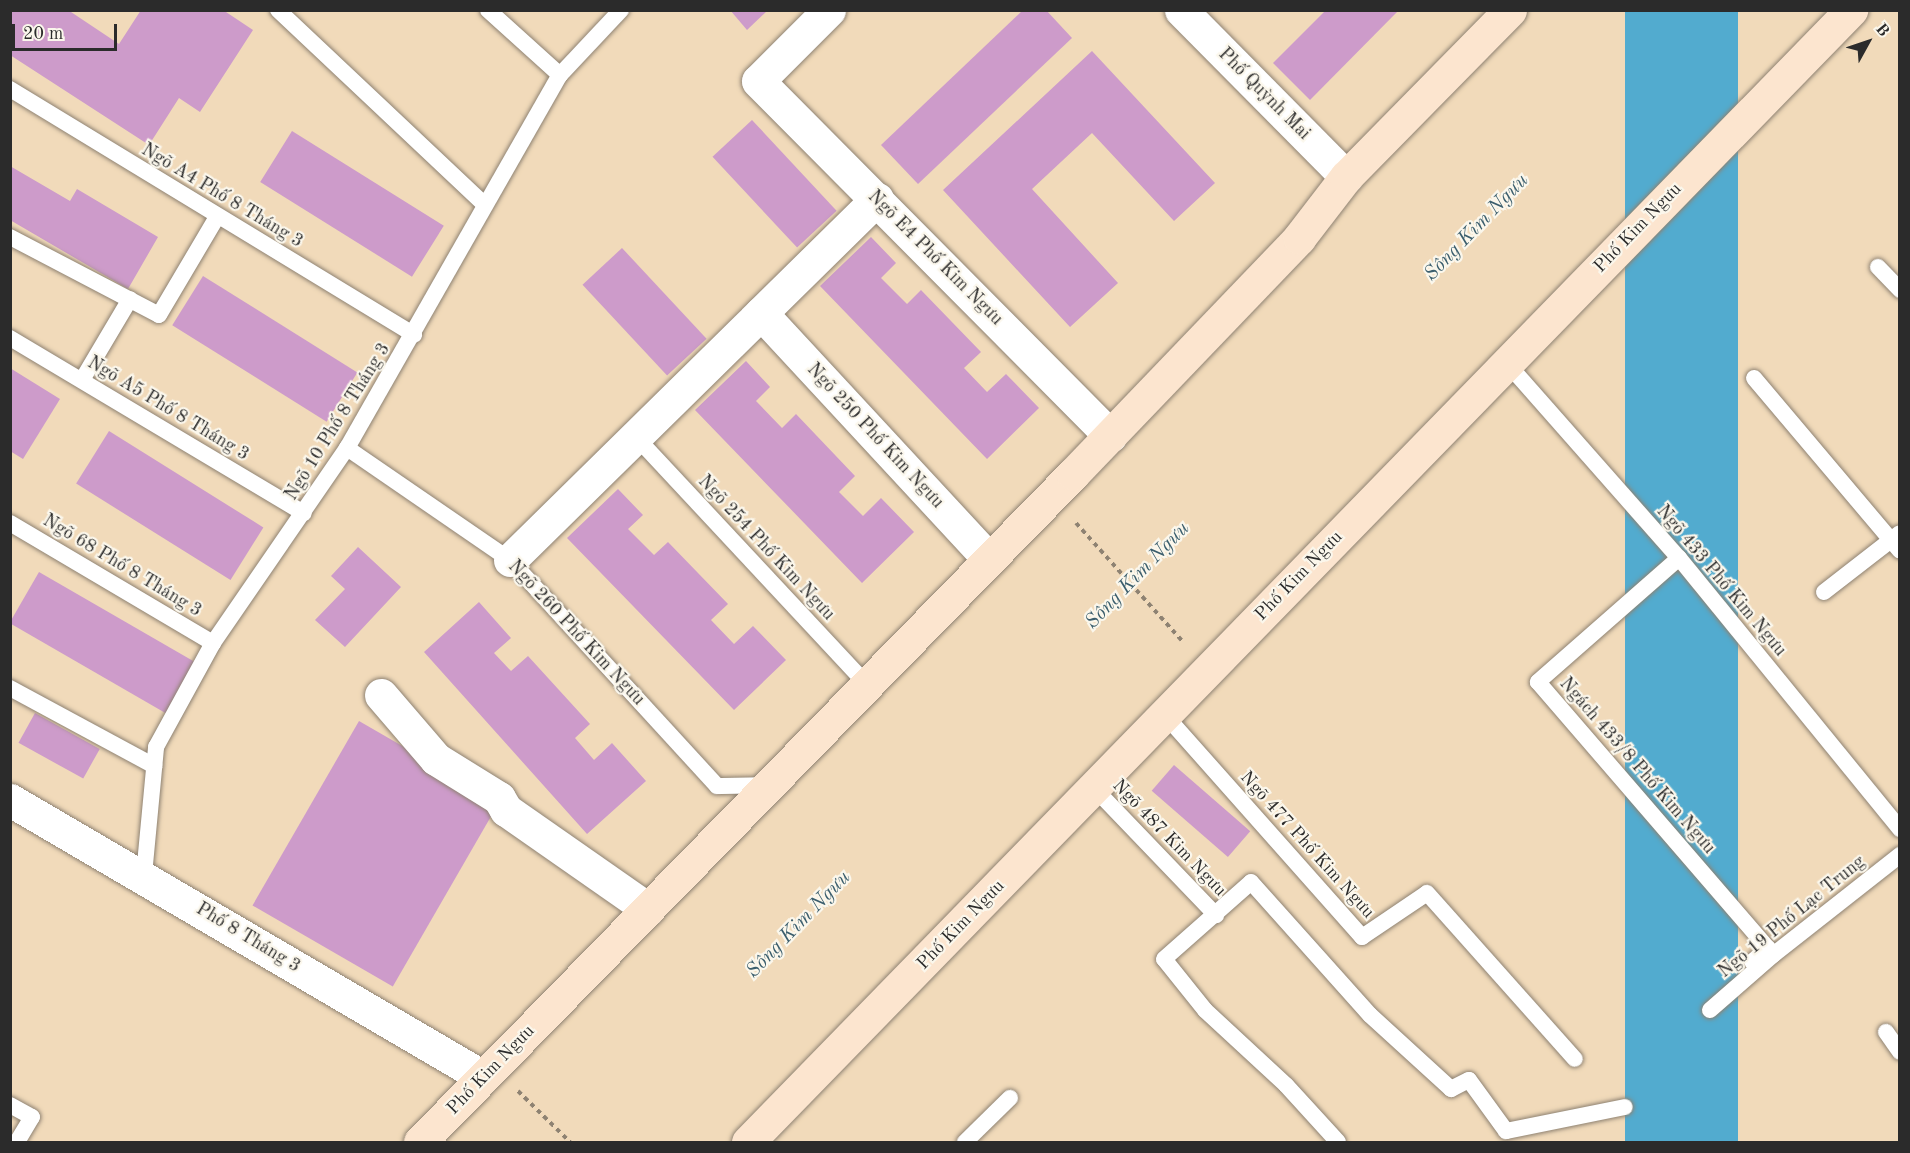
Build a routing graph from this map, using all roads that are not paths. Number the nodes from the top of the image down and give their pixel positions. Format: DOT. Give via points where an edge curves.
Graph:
graph roads {
  1 [pos="278,10"];
  2 [pos="488,10"];
  3 [pos="621,10"];
  4 [pos="829,10"];
  5 [pos="1510,10"];
  6 [pos="1851,10"];
  7 [pos="1187,13"];
  8 [pos="560,75"];
  9 [pos="10,89"];
  10 [pos="1346,177"];
  11 [pos="877,199"];
  12 [pos="486,205"];
  13 [pos="217,217"];
  14 [pos="10,237"];
  15 [pos="1878,267"];
  16 [pos="1899,290"];
  17 [pos="130,299"];
  18 [pos="761,313"];
  19 [pos="414,335"];
  20 [pos="10,338"];
  21 [pos="1506,362"];
  22 [pos="1754,378"];
  23 [pos="82,380"];
  24 [pos="1110,436"];
  25 [pos="636,437"];
  26 [pos="347,448"];
  27 [pos="304,513"];
  28 [pos="10,523"];
  29 [pos="1896,541"];
  30 [pos="1679,558"];
  31 [pos="989,559"];
  32 [pos="510,560"];
  33 [pos="1824,592"];
  34 [pos="213,643"];
  35 [pos="866,684"];
  36 [pos="10,688"];
  37 [pos="381,695"];
  38 [pos="1165,715"];
  39 [pos="154,766"];
  40 [pos="768,785"];
  41 [pos="1095,789"];
  42 [pos="10,800"];
  43 [pos="1899,829"];
  44 [pos="1899,855"];
  45 [pos="144,875"];
  46 [pos="648,909"];
  47 [pos="1216,915"];
  48 [pos="1752,962"];
  49 [pos="1710,1011"];
  50 [pos="1886,1032"];
  51 [pos="1899,1052"];
  52 [pos="1575,1059"];
  53 [pos="483,1077"];
  54 [pos="1010,1098"];
  55 [pos="10,1105"];
  56 [pos="1625,1107"];
  57 [pos="17,1143"];
  58 [pos="420,1143"];
  59 [pos="748,1143"];
  60 [pos="965,1143"];
  61 [pos="1338,1143"];
  1 -- 12 [label="lane"];
  2 -- 8 [label="lane"];
  3 -- 8 [label="lane, Ngõ 10 Phố 8 Tháng 3"];
  4 -- 11 [label="street, Ngõ E4 Phố Kim Ngưu" via="758,81"];
  5 -- 10 [label="main road, Phố Kim Ngưu"];
  6 -- 21 [label="main road, Phố Kim Ngưu"];
  7 -- 10 [label="street, Phố Quỳnh Mai"];
  8 -- 12 [label="lane, Ngõ 10 Phố 8 Tháng 3"];
  9 -- 13 [label="lane, Ngõ A4 Phố 8 Tháng 3"];
  10 -- 24 [label="main road, Phố Kim Ngưu" via="1299,238"];
  11 -- 18 [label="street"];
  11 -- 24 [label="street, Ngõ E4 Phố Kim Ngưu"];
  12 -- 19 [label="lane, Ngõ 10 Phố 8 Tháng 3"];
  13 -- 17 [label="lane" via="159,315"];
  13 -- 19 [label="lane, Ngõ A4 Phố 8 Tháng 3"];
  14 -- 17 [label="lane"];
  15 -- 16 [label="lane"];
  17 -- 23 [label="lane"];
  18 -- 25 [label="street"];
  18 -- 31 [label="street, Ngõ 250 Phố Kim Ngưu"];
  19 -- 26 [label="lane, Ngõ 10 Phố 8 Tháng 3"];
  20 -- 23 [label="lane, Ngõ A5 Phố 8 Tháng 3"];
  21 -- 30 [label="lane, Ngõ 433 Phố Kim Ngưu"];
  21 -- 38 [label="main road, Phố Kim Ngưu"];
  22 -- 29 [label="lane"];
  23 -- 27 [label="lane, Ngõ A5 Phố 8 Tháng 3"];
  24 -- 31 [label="main road, Phố Kim Ngưu"];
  25 -- 32 [label="street"];
  25 -- 35 [label="lane, Ngõ 254 Phố Kim Ngưu"];
  26 -- 27 [label="lane, Ngõ 10 Phố 8 Tháng 3"];
  26 -- 32 [label="lane, Ngõ 260 Phố Kim Ngưu"];
  27 -- 34 [label="lane, Ngõ 10 Phố 8 Tháng 3"];
  28 -- 34 [label="lane, Ngõ 68 Phố 8 Tháng 3"];
  29 -- 33 [label="lane"];
  30 -- 43 [label="lane, Ngõ 433 Phố Kim Ngưu"];
  30 -- 48 [label="lane, Ngách 433/8 Phố Kim Ngưu" via="1538,682 1768,948"];
  31 -- 35 [label="main road, Phố Kim Ngưu"];
  32 -- 40 [label="lane, Ngõ 260 Phố Kim Ngưu" via="717,786"];
  34 -- 39 [label="lane, Ngõ 10 Phố 8 Tháng 3" via="156,747"];
  35 -- 40 [label="main road, Phố Kim Ngưu"];
  36 -- 39 [label="lane"];
  37 -- 46 [label="street" via="436,759 499,798 507,810"];
  38 -- 41 [label="main road, Phố Kim Ngưu"];
  38 -- 52 [label="lane, Ngõ 477 Phố Kim Ngưu" via="1362,937 1427,893"];
  39 -- 45 [label="lane, Ngõ 10 Phố 8 Tháng 3"];
  40 -- 46 [label="main road, Phố Kim Ngưu"];
  41 -- 47 [label="lane, Ngõ 487 Kim Ngưu"];
  41 -- 59 [label="main road, Phố Kim Ngưu"];
  42 -- 45 [label="street, Phố 8 Tháng 3"];
  44 -- 49 [label="lane, Ngõ 19 Phố Lạc Trung" via="1773,955"];
  45 -- 53 [label="street, Phố 8 Tháng 3"];
  46 -- 53 [label="main road, Phố Kim Ngưu"];
  47 -- 56 [label="lane" via="1251,882 1370,1015 1452,1089 1468,1080 1506,1131"];
  47 -- 61 [label="lane" via="1164,959 1205,1010 1286,1085"];
  50 -- 51 [label="lane"];
  53 -- 58 [label="main road, Phố Kim Ngưu"];
  54 -- 60 [label="lane"];
  55 -- 57 [label="lane" via="32,1117"];
}
